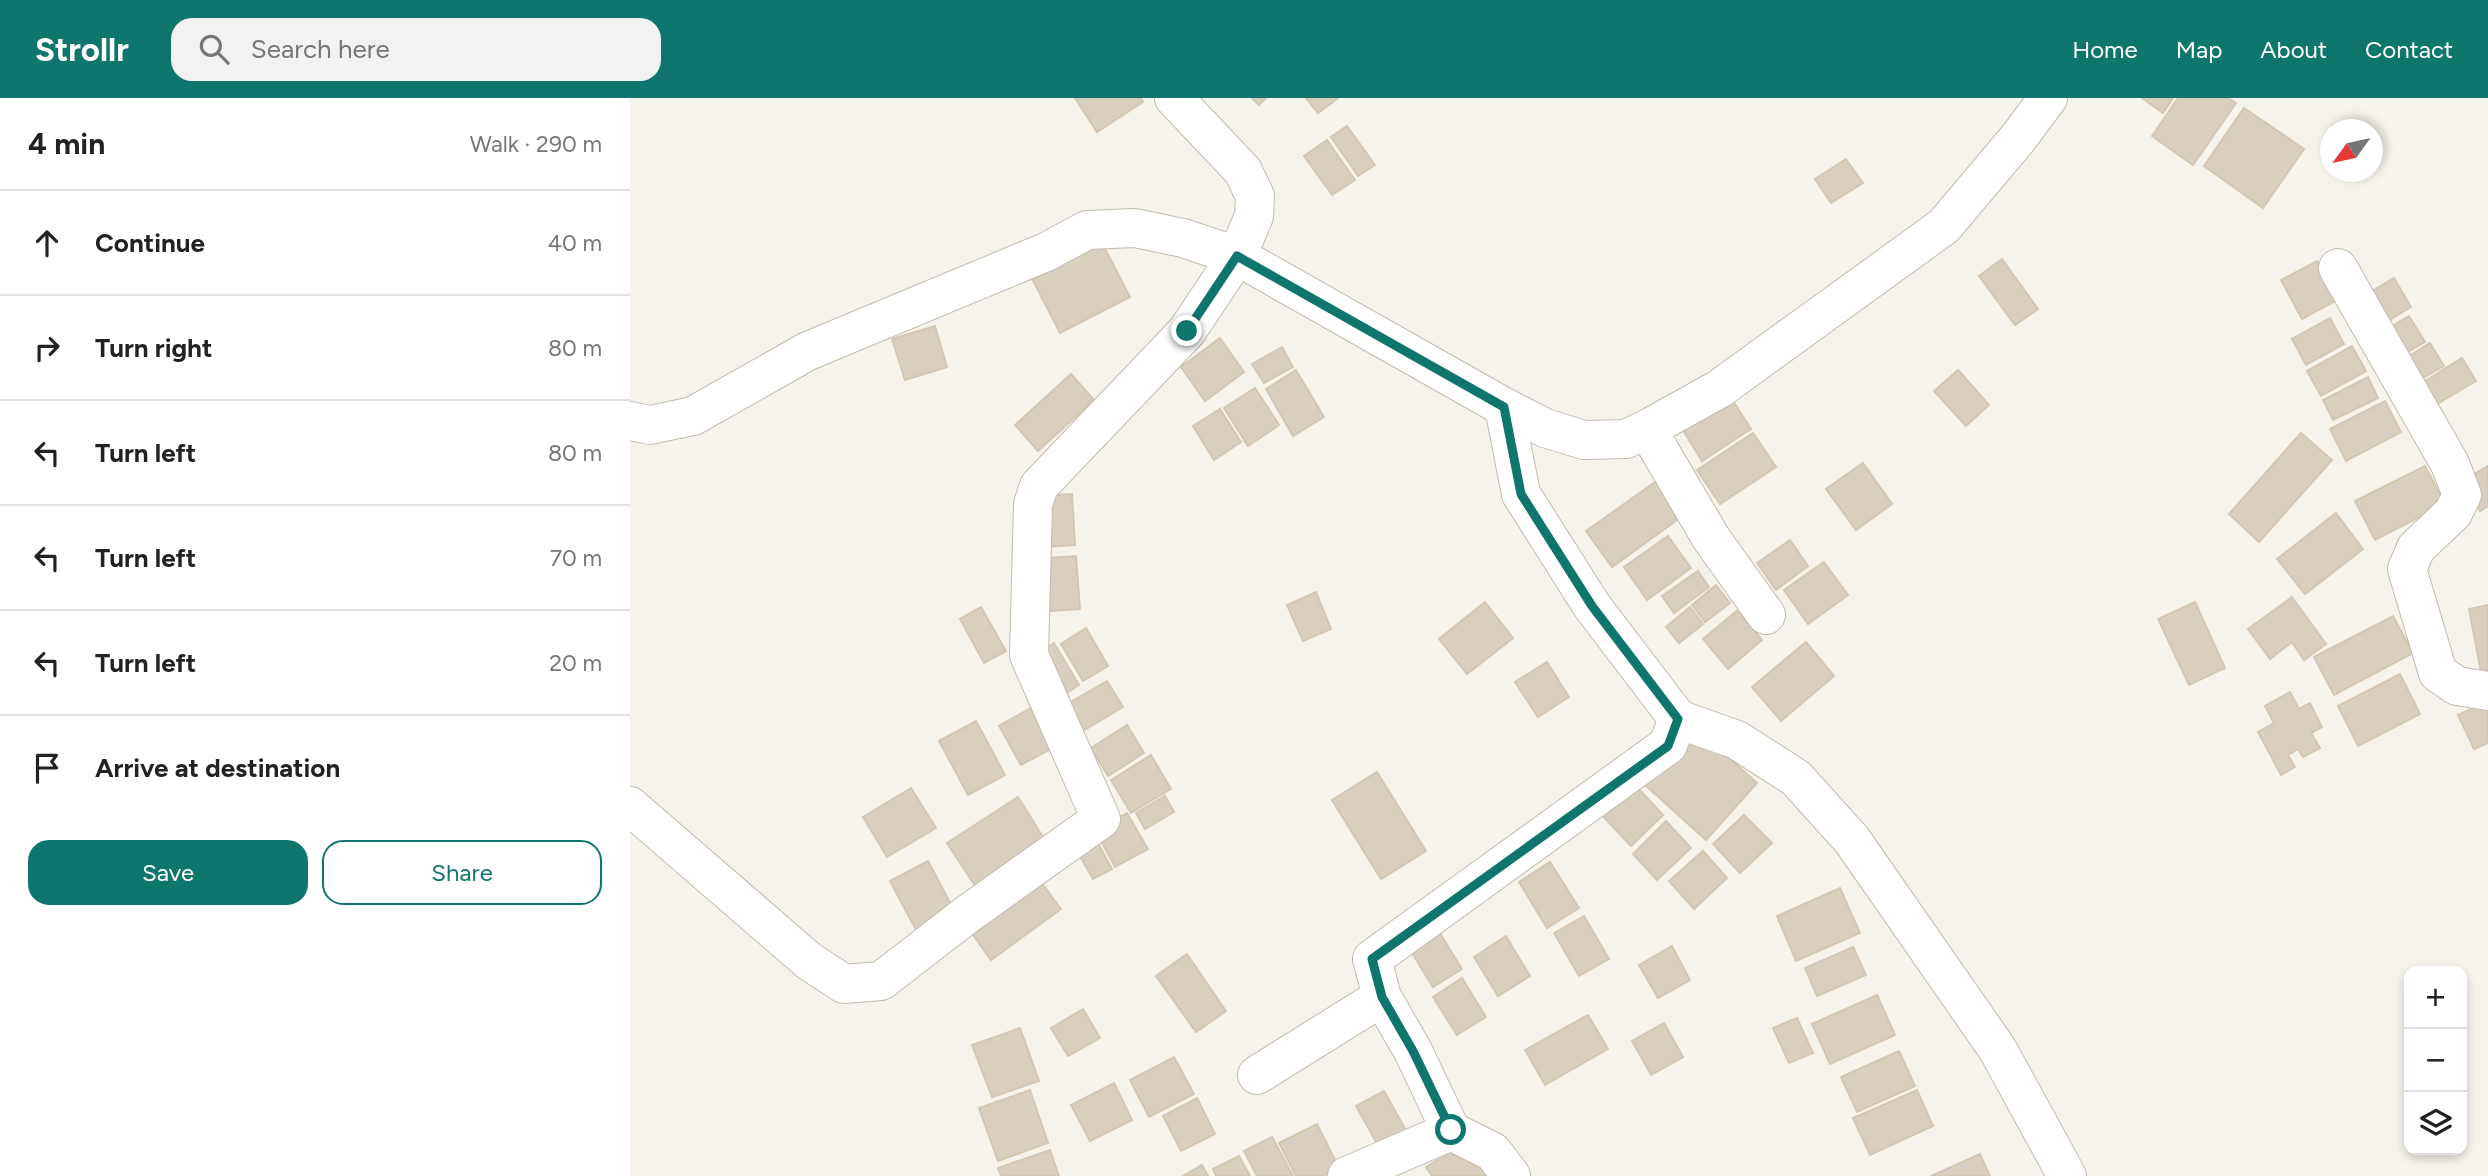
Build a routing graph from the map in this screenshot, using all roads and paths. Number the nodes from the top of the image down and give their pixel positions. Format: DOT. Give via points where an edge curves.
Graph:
graph roads {
  1 [pos="1174,98"];
  2 [pos="2048,98"];
  3 [pos="1237,256"];
  4 [pos="2338,268"];
  5 [pos="1504,407"];
  6 [pos="630,421"];
  7 [pos="1647,429"];
  8 [pos="1766,615"];
  9 [pos="2488,691"];
  10 [pos="1678,719"];
  11 [pos="630,806"];
  12 [pos="1382,997"];
  13 [pos="1257,1075"];
  14 [pos="1451,1130"];
  15 [pos="1347,1176"];
  16 [pos="1511,1176"];
  17 [pos="2067,1176"];
  1 -- 3 [label="street" via="1244,172 1255,196 1254,215"];
  2 -- 7 [label="street" via="1944,226 1719,389"];
  3 -- 5 [label="street"];
  3 -- 6 [label="street" via="1135,228 1087,230 1046,252 808,351 692,416 650,425"];
  3 -- 11 [label="street" via="1187,331 1040,486 1033,504 1029,656 1101,819 881,981 844,984 809,961"];
  4 -- 9 [label="street" via="2450,464 2462,495 2453,513 2416,548 2407,569 2438,673 2457,686"];
  5 -- 7 [label="street" via="1545,428 1584,440 1626,439"];
  5 -- 10 [label="street" via="1521,494 1592,606"];
  7 -- 8 [label="street" via="1711,538"];
  10 -- 12 [label="street" via="1668,746 1372,959"];
  10 -- 17 [label="street" via="1737,740 1796,778 1852,840 1998,1050"];
  12 -- 13 [label="street"];
  12 -- 14 [label="street"];
  14 -- 15 [label="street"];
  14 -- 16 [label="street" via="1493,1152"];
}
